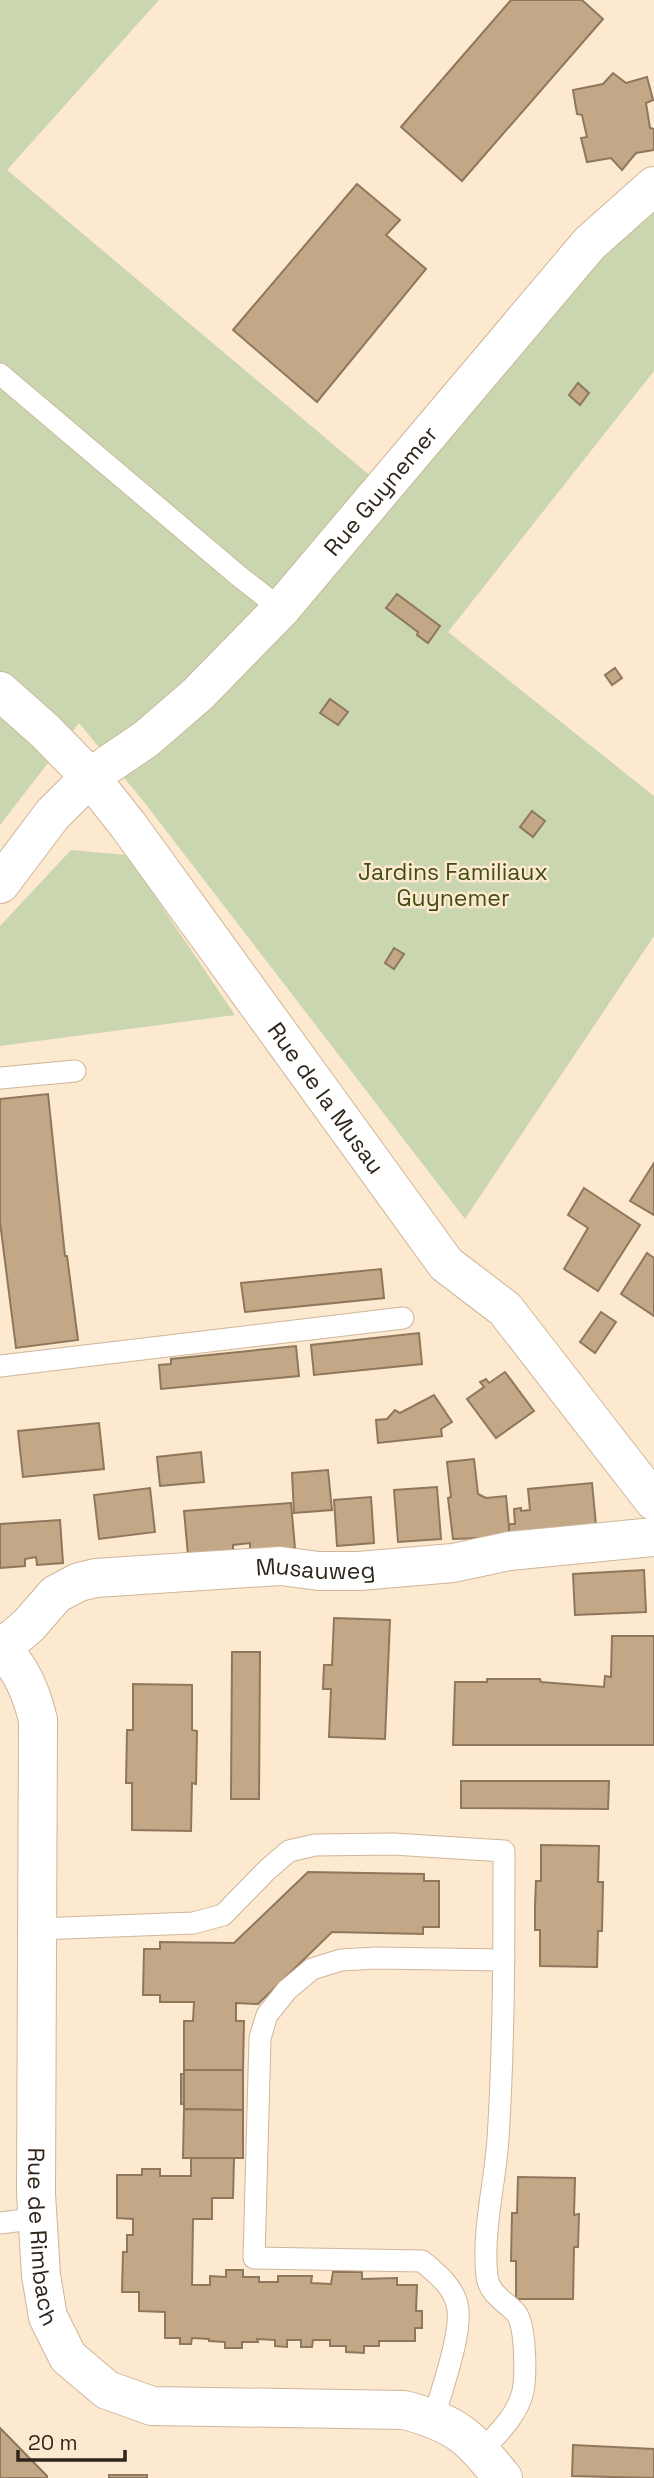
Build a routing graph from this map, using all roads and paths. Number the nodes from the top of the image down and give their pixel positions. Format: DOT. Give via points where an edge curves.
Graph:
graph roads {
  1 [pos="654,186"];
  2 [pos="0,374"];
  3 [pos="281,609"];
  4 [pos="0,691"];
  5 [pos="90,777"];
  6 [pos="0,884"];
  7 [pos="75,1071"];
  8 [pos="0,1077"];
  9 [pos="402,1318"];
  10 [pos="0,1366"];
  11 [pos="654,1501"];
  12 [pos="654,1537"];
  13 [pos="1,1648"];
  14 [pos="38,1929"];
  15 [pos="504,1960"];
  16 [pos="38,2218"];
  17 [pos="0,2223"];
  18 [pos="434,2418"];
  19 [pos="492,2465"];
  1 -- 3 [label="street, Rue Guynemer" via="589,244"];
  2 -- 3 [label="lane"];
  3 -- 5 [label="street, Rue Guynemer" via="198,694 146,739"];
  4 -- 5 [label="street, Rue de la Musau"];
  5 -- 6 [label="street, Rue Guynemer" via="52,815"];
  5 -- 11 [label="street, Rue de la Musau" via="446,1264 505,1308"];
  7 -- 8 [label="lane"];
  9 -- 10 [label="lane"];
  12 -- 13 [label="street, Musauweg" via="359,1571 280,1566 96,1578 56,1594"];
  13 -- 14 [label="street, Rue de Rimbach" via="27,1683 37,1720"];
  14 -- 15 [label="lane" via="211,1920 223,1915 289,1851 315,1845 504,1851"];
  14 -- 16 [label="street, Rue de Rimbach"];
  15 -- 18 [label="lane" via="376,1958 341,1960 312,1969 267,2015 260,2038 254,2258 422,2262 443,2279 457,2304 457,2331"];
  15 -- 19 [label="lane" via="498,2139 487,2279 524,2330 523,2392"];
  16 -- 17 [label="lane"];
  16 -- 18 [label="street, Rue de Rimbach" via="48,2317 68,2357 107,2390 152,2406 404,2410"];
  18 -- 19 [label="street, Rue de Rimbach" via="459,2430"];
}
